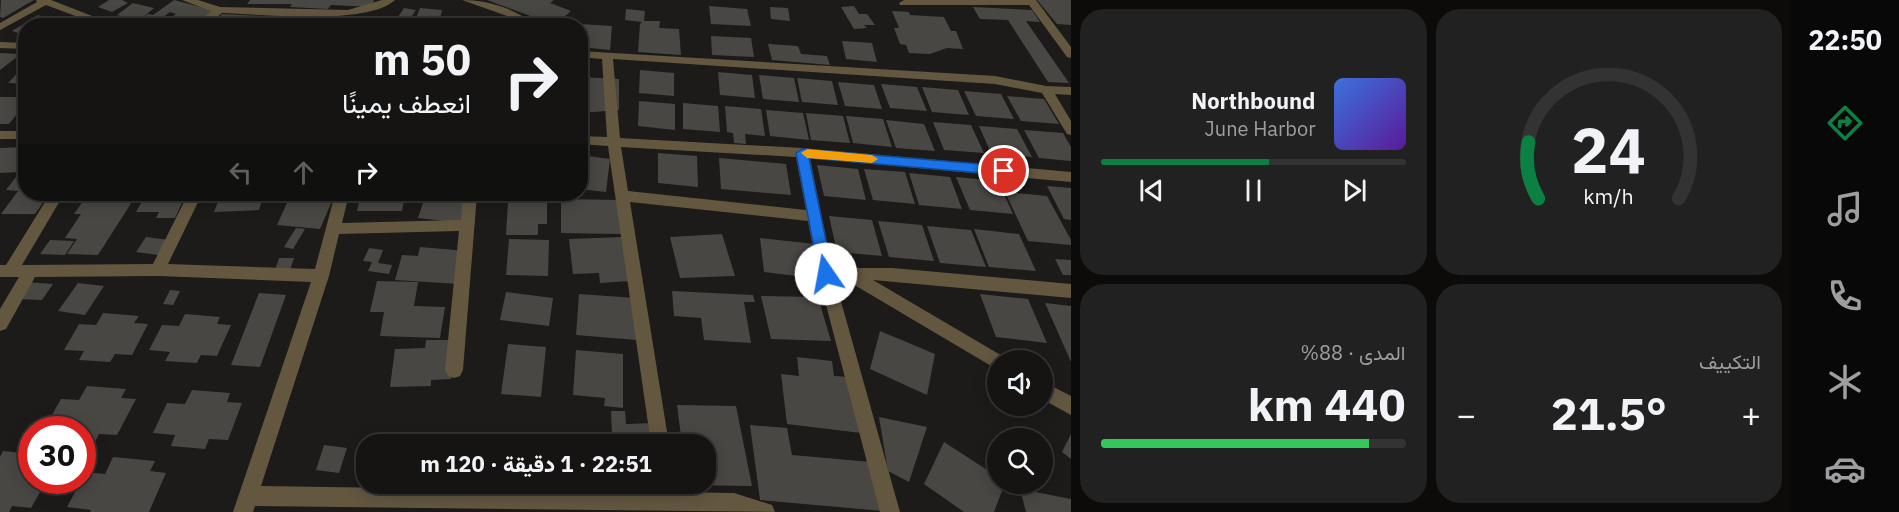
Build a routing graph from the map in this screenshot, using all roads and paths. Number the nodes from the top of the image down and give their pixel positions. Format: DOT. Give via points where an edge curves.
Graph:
graph roads {
  1 [pos="187,0"];
  2 [pos="390,0"];
  3 [pos="467,0"];
  4 [pos="43,1"];
  5 [pos="904,3"];
  6 [pos="219,9"];
  7 [pos="91,18"];
  8 [pos="209,18"];
  9 [pos="518,18"];
  10 [pos="0,27"];
  11 [pos="0,45"];
  12 [pos="18,46"];
  13 [pos="588,54"];
  14 [pos="607,55"];
  15 [pos="1071,55"];
  16 [pos="1046,90"];
  17 [pos="1071,91"];
  18 [pos="1071,130"];
  19 [pos="0,135"];
  20 [pos="18,135"];
  21 [pos="588,140"];
  22 [pos="614,142"];
  23 [pos="802,153"];
  24 [pos="1071,177"];
  25 [pos="622,196"];
  26 [pos="52,201"];
  27 [pos="192,201"];
  28 [pos="340,201"];
  29 [pos="469,201"];
  30 [pos="814,216"];
  31 [pos="467,225"];
  32 [pos="333,230"];
  33 [pos="31,270"];
  34 [pos="158,270"];
  35 [pos="5,271"];
  36 [pos="847,273"];
  37 [pos="826,274"];
  38 [pos="321,276"];
  39 [pos="1071,291"];
  40 [pos="0,324"];
  41 [pos="987,356"];
  42 [pos="454,370"];
  43 [pos="1053,395"];
  44 [pos="1071,406"];
  45 [pos="658,434"];
  46 [pos="668,494"];
  47 [pos="247,504"];
  48 [pos="669,504"];
  49 [pos="507,507"];
  50 [pos="765,512"];
  51 [pos="890,512"];
  1 -- 6 [label="street"];
  2 -- 6 [label="street" via="348,13"];
  3 -- 9 [label="street"];
  4 -- 7 [label="street"];
  4 -- 10 [label="street"];
  5 -- 15 [label="street" via="1032,2"];
  6 -- 8 [label="street"];
  11 -- 12 [label="street"];
  13 -- 14 [label="street"];
  14 -- 16 [label="street" via="995,80"];
  14 -- 22 [label="street"];
  16 -- 17 [label="street"];
  16 -- 18 [label="street"];
  19 -- 20 [label="street"];
  21 -- 22 [label="street"];
  22 -- 23 [label="street"];
  22 -- 25 [label="street"];
  23 -- 24 [label="street"];
  23 -- 30 [label="street"];
  25 -- 30 [label="street"];
  25 -- 45 [label="street"];
  26 -- 35 [label="street"];
  27 -- 34 [label="street"];
  28 -- 32 [label="street"];
  29 -- 31 [label="street"];
  30 -- 37 [label="street"];
  31 -- 32 [label="street"];
  31 -- 42 [label="street"];
  32 -- 38 [label="street"];
  33 -- 34 [label="street"];
  33 -- 35 [label="street"];
  33 -- 40 [label="street"];
  34 -- 38 [label="street"];
  36 -- 37 [label="street"];
  36 -- 39 [label="street"];
  36 -- 41 [label="street"];
  37 -- 51 [label="street"];
  38 -- 47 [label="street"];
  43 -- 44 [label="street"];
  46 -- 48 [label="street"];
  47 -- 49 [label="street"];
  48 -- 49 [label="street"];
  48 -- 50 [label="street" via="734,503"];
}
